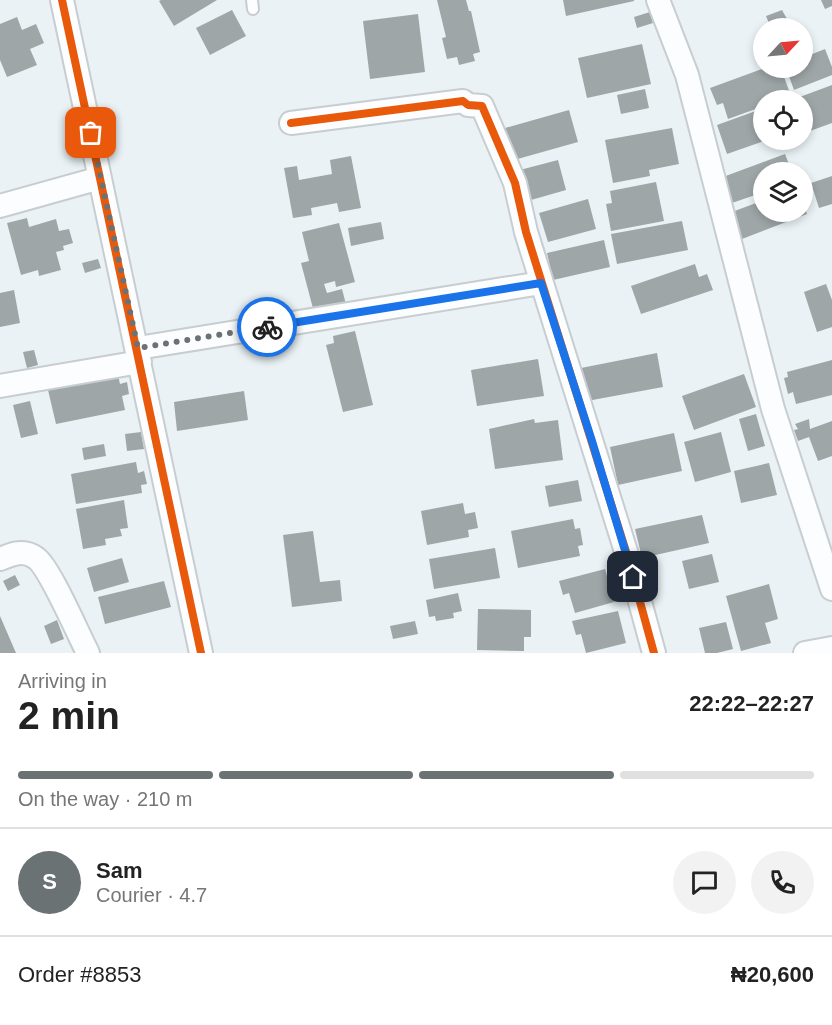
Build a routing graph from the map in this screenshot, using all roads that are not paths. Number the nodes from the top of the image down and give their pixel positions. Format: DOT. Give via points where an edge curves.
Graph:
graph roads {
  1 [pos="62,0"];
  2 [pos="658,0"];
  3 [pos="291,123"];
  4 [pos="100,178"];
  5 [pos="0,206"];
  6 [pos="541,283"];
  7 [pos="139,355"];
  8 [pos="0,386"];
  9 [pos="0,559"];
  10 [pos="832,589"];
  11 [pos="832,648"];
  12 [pos="88,653"];
  13 [pos="201,653"];
  14 [pos="654,653"];
  15 [pos="806,653"];
  1 -- 4 [label="street"];
  2 -- 10 [label="street" via="687,75 773,409"];
  3 -- 6 [label="street" via="463,101 482,106 515,183"];
  4 -- 5 [label="street"];
  4 -- 7 [label="street"];
  6 -- 7 [label="street"];
  6 -- 14 [label="street"];
  7 -- 8 [label="street"];
  7 -- 13 [label="street"];
  9 -- 12 [label="street" via="16,553 37,558"];
  11 -- 15 [label="street"];
}
